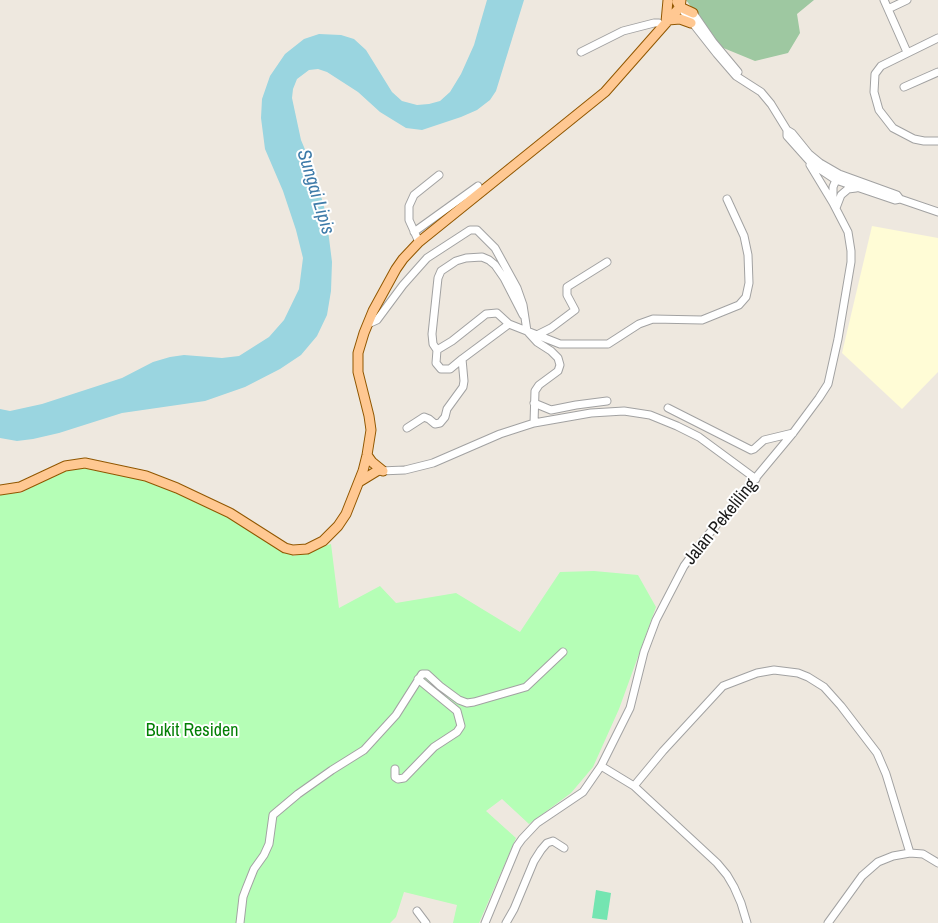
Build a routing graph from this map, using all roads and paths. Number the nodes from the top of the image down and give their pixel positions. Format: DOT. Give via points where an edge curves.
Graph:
graph roads {
  1 [pos="668,0"];
  2 [pos="884,0"];
  3 [pos="907,0"];
  4 [pos="681,2"];
  5 [pos="888,8"];
  6 [pos="693,13"];
  7 [pos="665,23"];
  8 [pos="691,23"];
  9 [pos="938,38"];
  10 [pos="581,52"];
  11 [pos="907,52"];
  12 [pos="938,72"];
  13 [pos="740,78"];
  14 [pos="904,88"];
  15 [pos="787,130"];
  16 [pos="938,141"];
  17 [pos="806,159"];
  18 [pos="831,170"];
  19 [pos="438,175"];
  20 [pos="849,179"];
  21 [pos="836,180"];
  22 [pos="478,186"];
  23 [pos="857,188"];
  24 [pos="727,199"];
  25 [pos="900,199"];
  26 [pos="835,205"];
  27 [pos="938,212"];
  28 [pos="414,232"];
  29 [pos="420,242"];
  30 [pos="606,262"];
  31 [pos="524,318"];
  32 [pos="368,324"];
  33 [pos="509,324"];
  34 [pos="527,331"];
  35 [pos="537,335"];
  36 [pos="438,350"];
  37 [pos="462,359"];
  38 [pos="607,401"];
  39 [pos="534,403"];
  40 [pos="668,408"];
  41 [pos="534,423"];
  42 [pos="407,428"];
  43 [pos="793,433"];
  44 [pos="368,455"];
  45 [pos="363,471"];
  46 [pos="380,471"];
  47 [pos="756,478"];
  48 [pos="359,482"];
  49 [pos="0,490"];
  50 [pos="563,652"];
  51 [pos="418,679"];
  52 [pos="601,766"];
  53 [pos="395,769"];
  54 [pos="634,786"];
  55 [pos="564,848"];
  56 [pos="910,853"];
  57 [pos="938,854"];
  58 [pos="935,862"];
  59 [pos="417,911"];
  60 [pos="240,923"];
  61 [pos="426,923"];
  62 [pos="485,923"];
  63 [pos="506,923"];
  64 [pos="747,923"];
  65 [pos="828,923"];
  1 -- 7 [label="main road"];
  2 -- 5 [label="street"];
  3 -- 5 [label="street"];
  4 -- 6 [label="main road"];
  4 -- 7 [label="main road"];
  4 -- 8 [label="street"];
  5 -- 11 [label="street"];
  6 -- 13 [label="street"];
  7 -- 8 [label="main road" via="680,19"];
  7 -- 10 [label="street" via="623,31"];
  7 -- 29 [label="main road" via="605,92"];
  8 -- 13 [label="street"];
  9 -- 11 [label="street"];
  11 -- 16 [label="street" via="877,71 875,100 893,128 924,141"];
  12 -- 14 [label="street"];
  13 -- 15 [label="street" via="761,92"];
  15 -- 17 [label="street" via="787,136"];
  15 -- 18 [label="street" via="809,154"];
  17 -- 21 [label="street"];
  17 -- 26 [label="street, Jalan Pekeliling"];
  18 -- 20 [label="street"];
  18 -- 21 [label="street"];
  19 -- 28 [label="street" via="411,199 408,214"];
  20 -- 21 [label="street"];
  20 -- 25 [label="street"];
  21 -- 23 [label="street"];
  21 -- 26 [label="street" via="833,187"];
  22 -- 28 [label="street"];
  23 -- 25 [label="street"];
  23 -- 26 [label="street" via="845,191"];
  24 -- 35 [label="street" via="744,236 748,255 749,283 746,297 739,305 702,320 653,319 608,344 560,344"];
  25 -- 27 [label="street"];
  26 -- 43 [label="street, Jalan Pekeliling" via="848,232 851,252 837,346 828,384"];
  28 -- 29 [label="street"];
  29 -- 32 [label="main road" via="396,269"];
  30 -- 35 [label="street" via="567,286 567,295 575,310"];
  31 -- 32 [label="street" via="517,288 495,248 473,229 427,258 377,320"];
  31 -- 34 [label="street"];
  31 -- 36 [label="street" via="495,265 482,257 456,261 444,268 438,278 432,334 433,344"];
  32 -- 44 [label="main road" via="357,364 370,424"];
  33 -- 34 [label="street"];
  33 -- 36 [label="street" via="497,313 488,313"];
  33 -- 37 [label="street"];
  34 -- 35 [label="street"];
  34 -- 39 [label="street" via="556,355 560,365 554,375 539,385"];
  36 -- 37 [label="street" via="436,363 441,369 450,369"];
  37 -- 42 [label="street" via="463,387 447,409 446,417 437,425 421,418"];
  38 -- 39 [label="street" via="551,410"];
  39 -- 41 [label="street"];
  40 -- 43 [label="street" via="751,450 764,440"];
  41 -- 46 [label="street" via="500,434 433,464"];
  41 -- 47 [label="street" via="610,411 650,415 699,438"];
  43 -- 47 [label="street, Jalan Pekeliling"];
  44 -- 45 [label="main road"];
  44 -- 46 [label="main road"];
  45 -- 46 [label="street"];
  45 -- 48 [label="main road"];
  46 -- 48 [label="main road"];
  47 -- 52 [label="street, Jalan Pekeliling" via="692,555 663,605 648,641 630,708"];
  48 -- 49 [label="main road" via="338,526 317,545 300,550 285,548 212,504 161,481 127,471 74,464 20,488"];
  50 -- 51 [label="street" via="526,687 474,702 459,700 425,674"];
  51 -- 53 [label="street" via="457,711 461,726 434,747 404,778 395,777"];
  51 -- 60 [label="street" via="399,711 364,750 298,794 273,815 269,844 243,897"];
  52 -- 54 [label="street"];
  52 -- 62 [label="street, Jalan Pekeliling" via="583,792 537,823 522,838"];
  54 -- 56 [label="street" via="723,686 774,670 798,673 824,687 877,753"];
  54 -- 64 [label="street" via="727,875"];
  55 -- 63 [label="street" via="553,841 541,850"];
  56 -- 58 [label="street" via="923,854"];
  56 -- 65 [label="street" via="893,856 869,869"];
  57 -- 58 [label="street"];
  59 -- 61 [label="street"];
}
